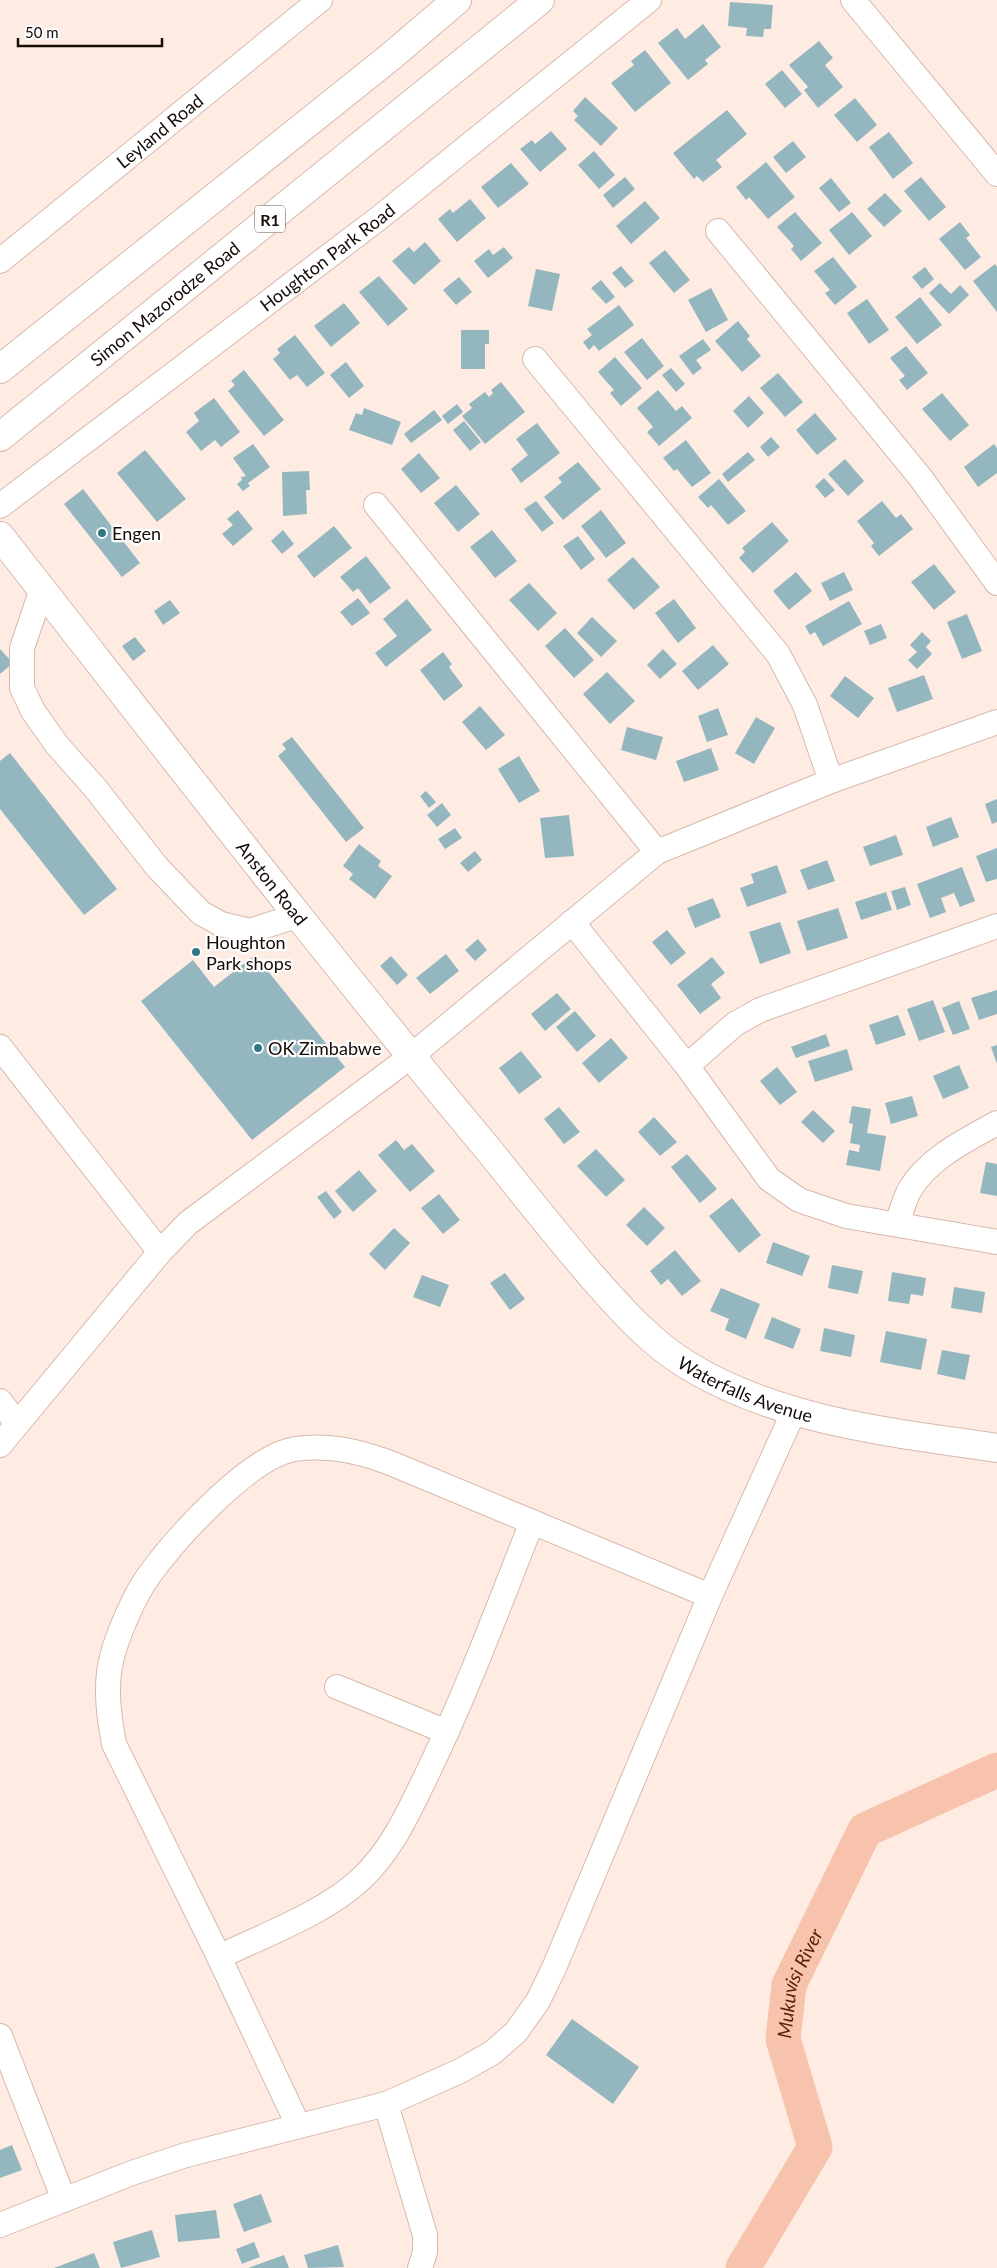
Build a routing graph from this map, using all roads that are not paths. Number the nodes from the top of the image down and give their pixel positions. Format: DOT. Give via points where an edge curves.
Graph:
graph roads {
  1 [pos="320,0"];
  2 [pos="457,0"];
  3 [pos="540,0"];
  4 [pos="649,0"];
  5 [pos="853,0"];
  6 [pos="997,174"];
  7 [pos="718,230"];
  8 [pos="0,261"];
  9 [pos="535,359"];
  10 [pos="0,369"];
  11 [pos="0,437"];
  12 [pos="376,505"];
  13 [pos="0,506"];
  14 [pos="0,536"];
  15 [pos="997,583"];
  16 [pos="42,589"];
  17 [pos="997,722"];
  18 [pos="831,781"];
  19 [pos="657,852"];
  20 [pos="299,915"];
  21 [pos="572,922"];
  22 [pos="997,926"];
  23 [pos="0,1047"];
  24 [pos="410,1057"];
  25 [pos="687,1066"];
  26 [pos="997,1123"];
  27 [pos="897,1224"];
  28 [pos="549,1227"];
  29 [pos="997,1242"];
  30 [pos="160,1252"];
  31 [pos="0,1401"];
  32 [pos="794,1412"];
  33 [pos="18,1424"];
  34 [pos="0,1445"];
  35 [pos="997,1448"];
  36 [pos="532,1522"];
  37 [pos="710,1596"];
  38 [pos="337,1687"];
  39 [pos="447,1732"];
  40 [pos="219,1957"];
  41 [pos="0,2036"];
  42 [pos="386,2104"];
  43 [pos="298,2125"];
  44 [pos="64,2200"];
  45 [pos="0,2225"];
  46 [pos="420,2268"];
  1 -- 8 [label="street, Leyland Road"];
  2 -- 10 [label="main road"];
  3 -- 11 [label="main road, Simon Mazorodze Road / R1"];
  4 -- 13 [label="street, Houghton Park Road" via="379,218"];
  5 -- 6 [label="street"];
  7 -- 15 [label="street" via="920,477"];
  9 -- 18 [label="street" via="778,654 804,705"];
  12 -- 19 [label="street"];
  14 -- 16 [label="main road, Anston Road"];
  16 -- 20 [label="main road, Anston Road"];
  16 -- 20 [label="street" via="22,648 22,688 33,711 57,744 157,867 201,913 221,924 250,931"];
  17 -- 18 [label="street"];
  18 -- 19 [label="street"];
  19 -- 21 [label="street"];
  20 -- 24 [label="main road, Anston Road"];
  21 -- 24 [label="street"];
  21 -- 25 [label="street"];
  22 -- 25 [label="street" via="760,1010 735,1024"];
  23 -- 30 [label="street"];
  24 -- 28 [label="main road, Anston Road"];
  24 -- 30 [label="street" via="188,1223"];
  25 -- 27 [label="street" via="769,1179 799,1200 846,1216"];
  26 -- 27 [label="street" via="959,1144 932,1164 910,1190"];
  27 -- 29 [label="street"];
  28 -- 32 [label="main road, Waterfalls Avenue" via="622,1311 682,1362 710,1378"];
  30 -- 33 [label="street"];
  31 -- 33 [label="street"];
  32 -- 35 [label="main road, Waterfalls Avenue" via="852,1426"];
  32 -- 37 [label="street"];
  33 -- 34 [label="street"];
  36 -- 37 [label="street"];
  36 -- 39 [label="street"];
  36 -- 40 [label="street" via="355,1450 293,1450 261,1462 227,1489 149,1574 111,1661 108,1711 114,1744"];
  37 -- 42 [label="street" via="538,2001 516,2032 492,2053"];
  38 -- 39 [label="street"];
  39 -- 40 [label="street" via="384,1856 360,1880 334,1901"];
  40 -- 43 [label="street"];
  41 -- 44 [label="street"];
  42 -- 43 [label="street"];
  42 -- 46 [label="street" via="425,2235"];
  43 -- 44 [label="street" via="177,2158"];
  44 -- 45 [label="street"];
}
